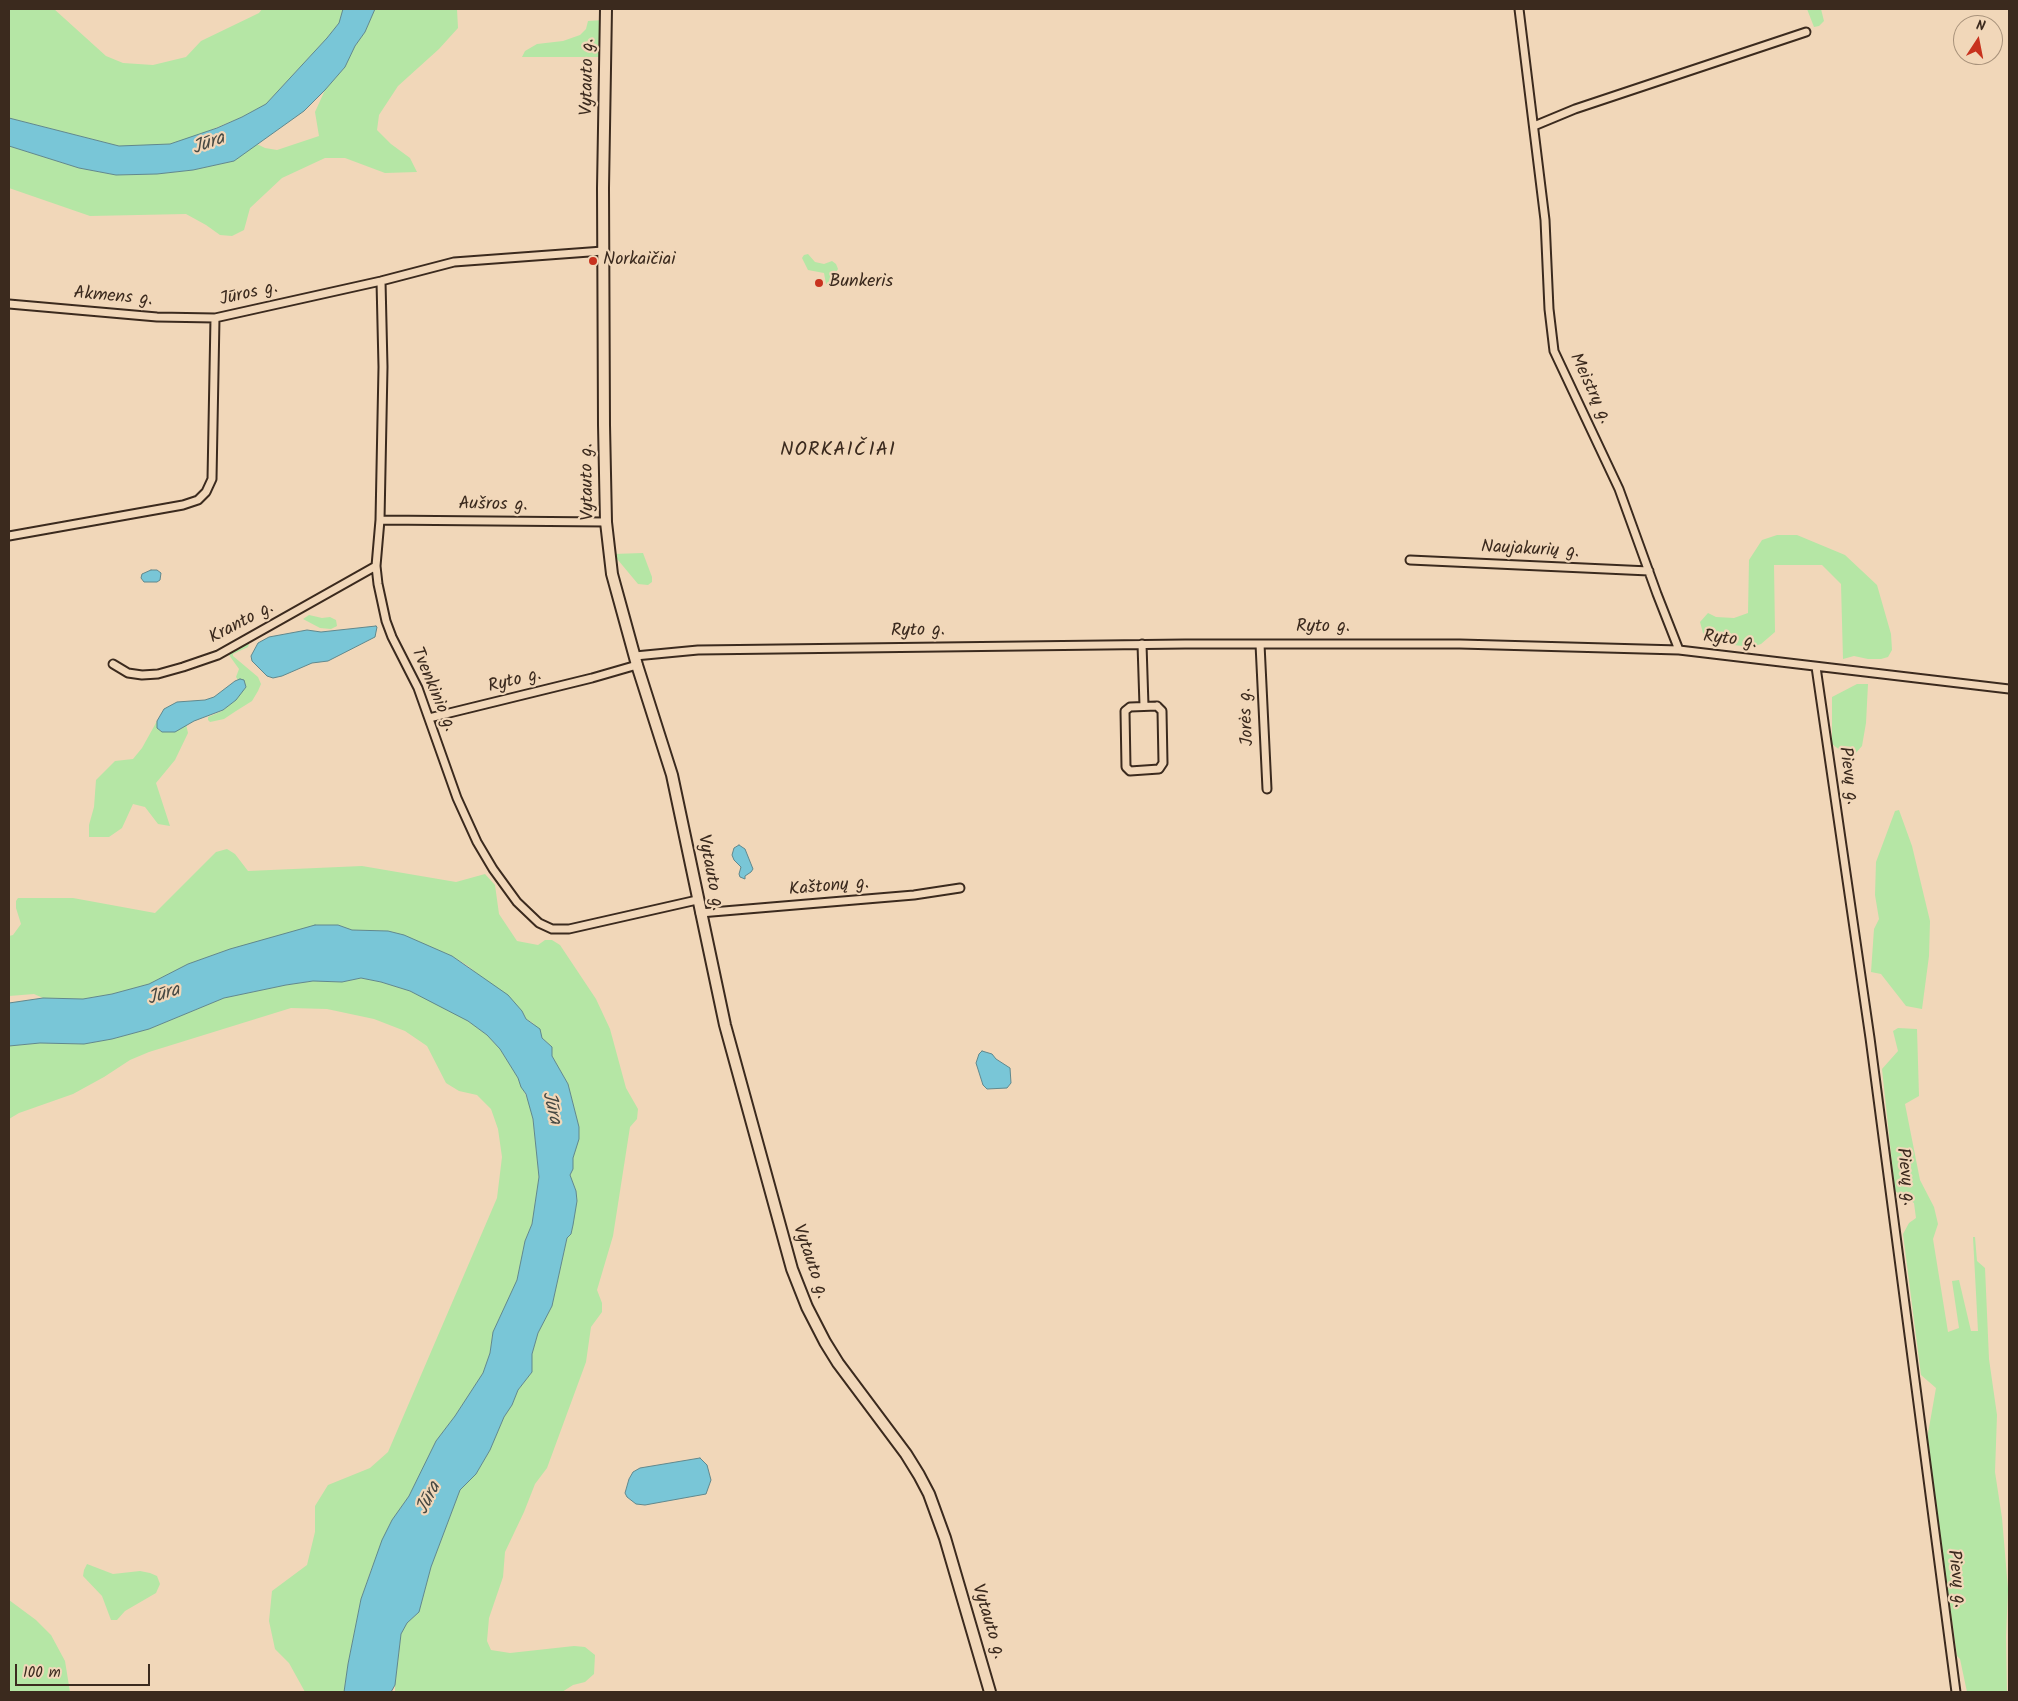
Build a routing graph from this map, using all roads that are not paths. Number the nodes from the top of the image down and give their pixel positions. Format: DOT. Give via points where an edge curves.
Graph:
graph roads {
  1 [pos="606,9"];
  2 [pos="1519,9"];
  3 [pos="1806,32"];
  4 [pos="1534,126"];
  5 [pos="603,251"];
  6 [pos="381,281"];
  7 [pos="9,304"];
  8 [pos="215,318"];
  9 [pos="380,520"];
  10 [pos="606,522"];
  11 [pos="9,536"];
  12 [pos="1410,560"];
  13 [pos="376,566"];
  14 [pos="1649,571"];
  15 [pos="1142,644"];
  16 [pos="1260,644"];
  17 [pos="1679,650"];
  18 [pos="636,660"];
  19 [pos="113,664"];
  20 [pos="1816,666"];
  21 [pos="2009,689"];
  22 [pos="1144,706"];
  23 [pos="429,718"];
  24 [pos="1267,789"];
  25 [pos="960,888"];
  26 [pos="697,900"];
  27 [pos="700,913"];
  28 [pos="990,1692"];
  29 [pos="1956,1692"];
  1 -- 5 [label="main road, Vytauto g."];
  2 -- 4 [label="street, Meistrų g."];
  3 -- 4 [label="street"];
  4 -- 14 [label="street, Meistrų g." via="1545,220 1548,309 1554,351 1619,489"];
  5 -- 6 [label="street, Jūros g." via="467,260"];
  5 -- 10 [label="main road, Vytauto g."];
  6 -- 8 [label="street, Jūros g."];
  6 -- 9 [label="street, Tvenkinio g."];
  7 -- 8 [label="street, Akmens g." via="157,317"];
  8 -- 11 [label="street, Jūros g." via="212,479 206,492 198,500 183,505"];
  9 -- 10 [label="street, Aušros g."];
  9 -- 13 [label="street, Tvenkinio g."];
  10 -- 18 [label="main road, Vytauto g." via="612,574"];
  12 -- 14 [label="street, Naujakurių g."];
  13 -- 19 [label="street, Kranto g." via="218,655 158,674 128,673"];
  13 -- 23 [label="street, Tvenkinio g." via="386,621"];
  14 -- 17 [label="street, Meistrų g."];
  15 -- 16 [label="street, Ryto g."];
  15 -- 18 [label="street, Ryto g." via="698,650"];
  15 -- 22 [label="street"];
  16 -- 17 [label="street, Ryto g." via="1460,644"];
  16 -- 24 [label="street, Jorės g."];
  17 -- 20 [label="street, Ryto g."];
  18 -- 23 [label="street, Ryto g." via="592,678"];
  18 -- 26 [label="main road, Vytauto g." via="672,775"];
  20 -- 21 [label="street, Ryto g."];
  20 -- 29 [label="street, Pievų g." via="1870,1038"];
  22 -- 22 [label="street" via="1157,706 1162,710 1163,763 1159,769 1130,771 1126,766 1125,711 1130,707"];
  23 -- 26 [label="street, Tvenkinio g." via="457,798 477,842 517,902 539,924 552,929 569,929"];
  25 -- 27 [label="street, Kaštonų g." via="914,895"];
  26 -- 27 [label="main road, Vytauto g."];
  27 -- 28 [label="main road, Vytauto g." via="738,1077 799,1288 834,1356 906,1454 929,1494"];
}
